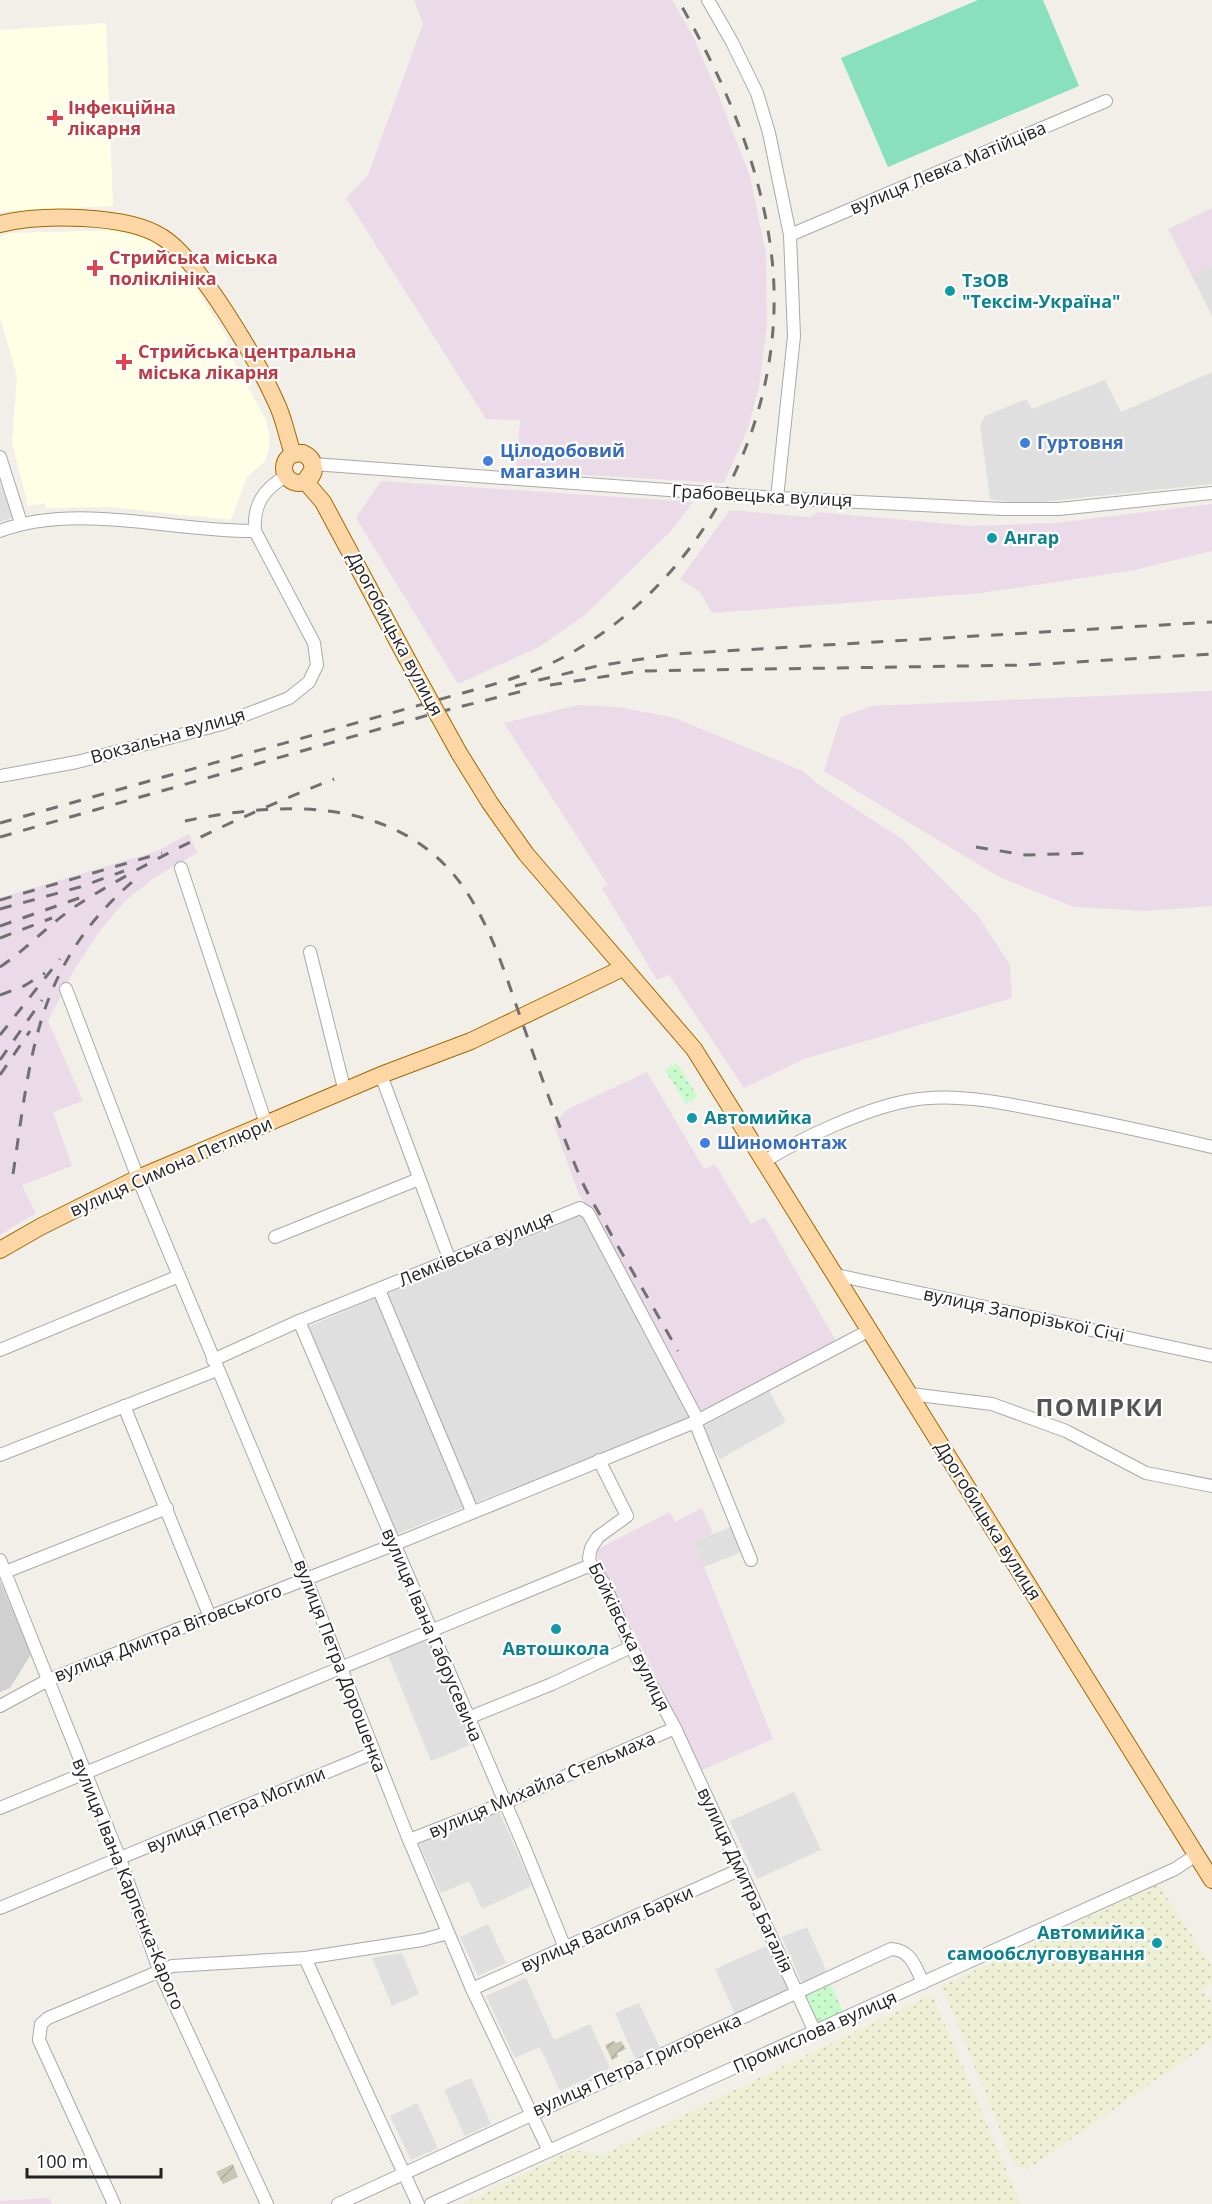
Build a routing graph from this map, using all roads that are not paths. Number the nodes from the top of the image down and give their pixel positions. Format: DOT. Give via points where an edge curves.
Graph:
graph roads {
  1 [pos="708,0"];
  2 [pos="1106,101"];
  3 [pos="0,224"];
  4 [pos="790,235"];
  5 [pos="293,454"];
  6 [pos="0,456"];
  7 [pos="313,464"];
  8 [pos="286,476"];
  9 [pos="305,481"];
  10 [pos="1212,493"];
  11 [pos="777,498"];
  12 [pos="21,523"];
  13 [pos="0,531"];
  14 [pos="255,531"];
  15 [pos="0,776"];
  16 [pos="181,868"];
  17 [pos="310,952"];
  18 [pos="623,968"];
  19 [pos="66,988"];
  20 [pos="381,1075"];
  21 [pos="345,1092"];
  22 [pos="266,1124"];
  23 [pos="1212,1147"];
  24 [pos="765,1161"];
  25 [pos="138,1178"];
  26 [pos="419,1179"];
  27 [pos="275,1237"];
  28 [pos="0,1251"];
  29 [pos="450,1260"];
  30 [pos="836,1275"];
  31 [pos="178,1276"];
  32 [pos="379,1290"];
  33 [pos="299,1321"];
  34 [pos="870,1330"];
  35 [pos="0,1350"];
  36 [pos="1212,1356"];
  37 [pos="215,1365"];
  38 [pos="910,1394"];
  39 [pos="124,1406"];
  40 [pos="696,1421"];
  41 [pos="0,1455"];
  42 [pos="599,1460"];
  43 [pos="1212,1486"];
  44 [pos="167,1508"];
  45 [pos="472,1511"];
  46 [pos="393,1545"];
  47 [pos="0,1560"];
  48 [pos="751,1560"];
  49 [pos="591,1565"];
  50 [pos="5,1572"];
  51 [pos="306,1579"];
  52 [pos="210,1617"];
  53 [pos="432,1630"];
  54 [pos="631,1647"];
  55 [pos="340,1668"];
  56 [pos="48,1680"];
  57 [pos="0,1706"];
  58 [pos="468,1718"];
  59 [pos="675,1728"];
  60 [pos="373,1753"];
  61 [pos="85,1774"];
  62 [pos="504,1803"];
  63 [pos="0,1808"];
  64 [pos="409,1840"];
  65 [pos="1196,1855"];
  66 [pos="120,1859"];
  67 [pos="741,1869"];
  68 [pos="1212,1880"];
  69 [pos="0,1908"];
  70 [pos="448,1933"];
  71 [pos="565,1948"];
  72 [pos="305,1958"];
  73 [pos="159,1970"];
  74 [pos="923,1983"];
  75 [pos="472,1989"];
  76 [pos="796,1992"];
  77 [pos="815,2032"];
  78 [pos="531,2113"];
  79 [pos="549,2151"];
  80 [pos="404,2173"];
  81 [pos="114,2204"];
  82 [pos="267,2204"];
  83 [pos="338,2204"];
  84 [pos="418,2204"];
  85 [pos="430,2204"];
  1 -- 4 [label="street" via="757,93"];
  2 -- 4 [label="street, вулиця Левка Матійціва"];
  3 -- 5 [label="main road" via="109,219 148,229 175,246 239,334 277,403"];
  4 -- 11 [label="street" via="794,336"];
  5 -- 7 [label="main road" via="303,453"];
  5 -- 8 [label="main road" via="284,466"];
  6 -- 12 [label="street"];
  7 -- 9 [label="main road" via="312,474"];
  7 -- 11 [label="street, Грабовецька вулиця"];
  8 -- 9 [label="main road" via="295,482"];
  8 -- 14 [label="street" via="258,502"];
  9 -- 18 [label="main road, Дрогобицька вулиця, bridge" via="323,502 459,753 507,830"];
  10 -- 11 [label="street, Грабовецька вулиця" via="1059,509"];
  12 -- 13 [label="street"];
  12 -- 14 [label="street" via="102,520 213,531"];
  14 -- 15 [label="street, Вокзальна вулиця" via="314,643 317,665 309,682 289,698 222,724 77,762"];
  16 -- 22 [label="street"];
  17 -- 21 [label="street"];
  18 -- 20 [label="main road, вулиця Симона Петлюри" via="471,1041"];
  18 -- 24 [label="main road, Дрогобицька вулиця" via="694,1048"];
  19 -- 25 [label="street, вулиця Петра Дорошенка"];
  20 -- 21 [label="main road, вулиця Симона Петлюри"];
  20 -- 26 [label="street"];
  21 -- 22 [label="main road, вулиця Симона Петлюри"];
  22 -- 25 [label="main road, вулиця Симона Петлюри"];
  23 -- 24 [label="street" via="999,1102 937,1098 878,1108 783,1149"];
  24 -- 30 [label="main road, Дрогобицька вулиця"];
  25 -- 28 [label="main road, вулиця Симона Петлюри"];
  25 -- 31 [label="street, вулиця Петра Дорошенка"];
  26 -- 27 [label="street"];
  26 -- 29 [label="street"];
  29 -- 32 [label="street, Лемківська вулиця"];
  29 -- 40 [label="street, Лемківська вулиця" via="574,1208 584,1209"];
  30 -- 34 [label="main road, Дрогобицька вулиця"];
  30 -- 36 [label="street, вулиця Запорізької Січі"];
  31 -- 35 [label="street"];
  31 -- 37 [label="street, вулиця Петра Дорошенка"];
  32 -- 33 [label="street, Лемківська вулиця"];
  32 -- 45 [label="street, Лемківська вулиця"];
  33 -- 37 [label="street, Лемківська вулиця"];
  33 -- 46 [label="street, вулиця Івана Габрусевича"];
  34 -- 38 [label="main road, Дрогобицька вулиця"];
  34 -- 40 [label="street, вулиця Дмитра Вітовського"];
  37 -- 39 [label="street, Лемківська вулиця"];
  37 -- 51 [label="street, вулиця Петра Дорошенка"];
  38 -- 43 [label="street" via="992,1404 1066,1431 1146,1473"];
  38 -- 65 [label="main road, Дрогобицька вулиця"];
  39 -- 41 [label="street, Лемківська вулиця"];
  39 -- 44 [label="street"];
  40 -- 42 [label="street, вулиця Дмитра Вітовського"];
  40 -- 48 [label="street"];
  42 -- 45 [label="street, вулиця Дмитра Вітовського"];
  42 -- 49 [label="street, Бойківська вулиця" via="627,1516 598,1537 591,1548"];
  44 -- 50 [label="street"];
  44 -- 52 [label="street"];
  45 -- 46 [label="street, вулиця Дмитра Вітовського"];
  46 -- 51 [label="street, вулиця Дмитра Вітовського"];
  46 -- 53 [label="street, вулиця Івана Габрусевича"];
  47 -- 50 [label="street, вулиця Івана Карпенка-Карого"];
  49 -- 53 [label="street"];
  49 -- 54 [label="street, Бойківська вулиця" via="605,1584"];
  50 -- 56 [label="street, вулиця Івана Карпенка-Карого"];
  51 -- 52 [label="street, вулиця Дмитра Вітовського"];
  51 -- 55 [label="street, вулиця Петра Дорошенка"];
  52 -- 56 [label="street, вулиця Дмитра Вітовського"];
  53 -- 55 [label="street"];
  53 -- 58 [label="street, вулиця Івана Габрусевича"];
  54 -- 58 [label="street"];
  54 -- 59 [label="street, Бойківська вулиця"];
  55 -- 60 [label="street, вулиця Петра Дорошенка"];
  55 -- 61 [label="street"];
  56 -- 57 [label="street, вулиця Дмитра Вітовського"];
  56 -- 61 [label="street, вулиця Івана Карпенка-Карого"];
  58 -- 62 [label="street, вулиця Івана Габрусевича"];
  59 -- 62 [label="street, вулиця Михайла Стельмаха"];
  59 -- 67 [label="street, вулиця Дмитра Багалія"];
  60 -- 64 [label="street, вулиця Петра Дорошенка"];
  60 -- 66 [label="street, вулиця Петра Могили"];
  61 -- 63 [label="street"];
  61 -- 66 [label="street, вулиця Івана Карпенка-Карого"];
  62 -- 64 [label="street, вулиця Михайла Стельмаха"];
  62 -- 71 [label="street, вулиця Івана Габрусевича"];
  64 -- 70 [label="street, вулиця Петра Дорошенка"];
  65 -- 68 [label="main road, Дрогобицька вулиця"];
  65 -- 74 [label="street, Промислова вулиця" via="1175,1869"];
  66 -- 69 [label="street, вулиця Петра Могили"];
  66 -- 73 [label="street, вулиця Івана Карпенка-Карого"];
  67 -- 71 [label="street, вулиця Василя Барки"];
  67 -- 76 [label="street, вулиця Дмитра Багалія"];
  70 -- 72 [label="street"];
  70 -- 75 [label="street, вулиця Петра Дорошенка"];
  71 -- 75 [label="street, вулиця Василя Барки"];
  72 -- 73 [label="street"];
  72 -- 80 [label="street"];
  73 -- 81 [label="street" via="41,2024 39,2040"];
  73 -- 82 [label="street, вулиця Івана Карпенка-Карого"];
  74 -- 76 [label="street, вулиця Петра Григоренка" via="910,1956 903,1950 891,1949"];
  74 -- 77 [label="street, Промислова вулиця"];
  75 -- 78 [label="street, вулиця Петра Дорошенка"];
  76 -- 77 [label="street, вулиця Дмитра Багалія"];
  76 -- 78 [label="street, вулиця Петра Григоренка"];
  77 -- 79 [label="street, Промислова вулиця"];
  78 -- 79 [label="street, вулиця Петра Дорошенка"];
  78 -- 80 [label="street, вулиця Петра Григоренка"];
  79 -- 85 [label="street, Промислова вулиця"];
  80 -- 83 [label="street, вулиця Петра Григоренка"];
  80 -- 84 [label="street"];
}
